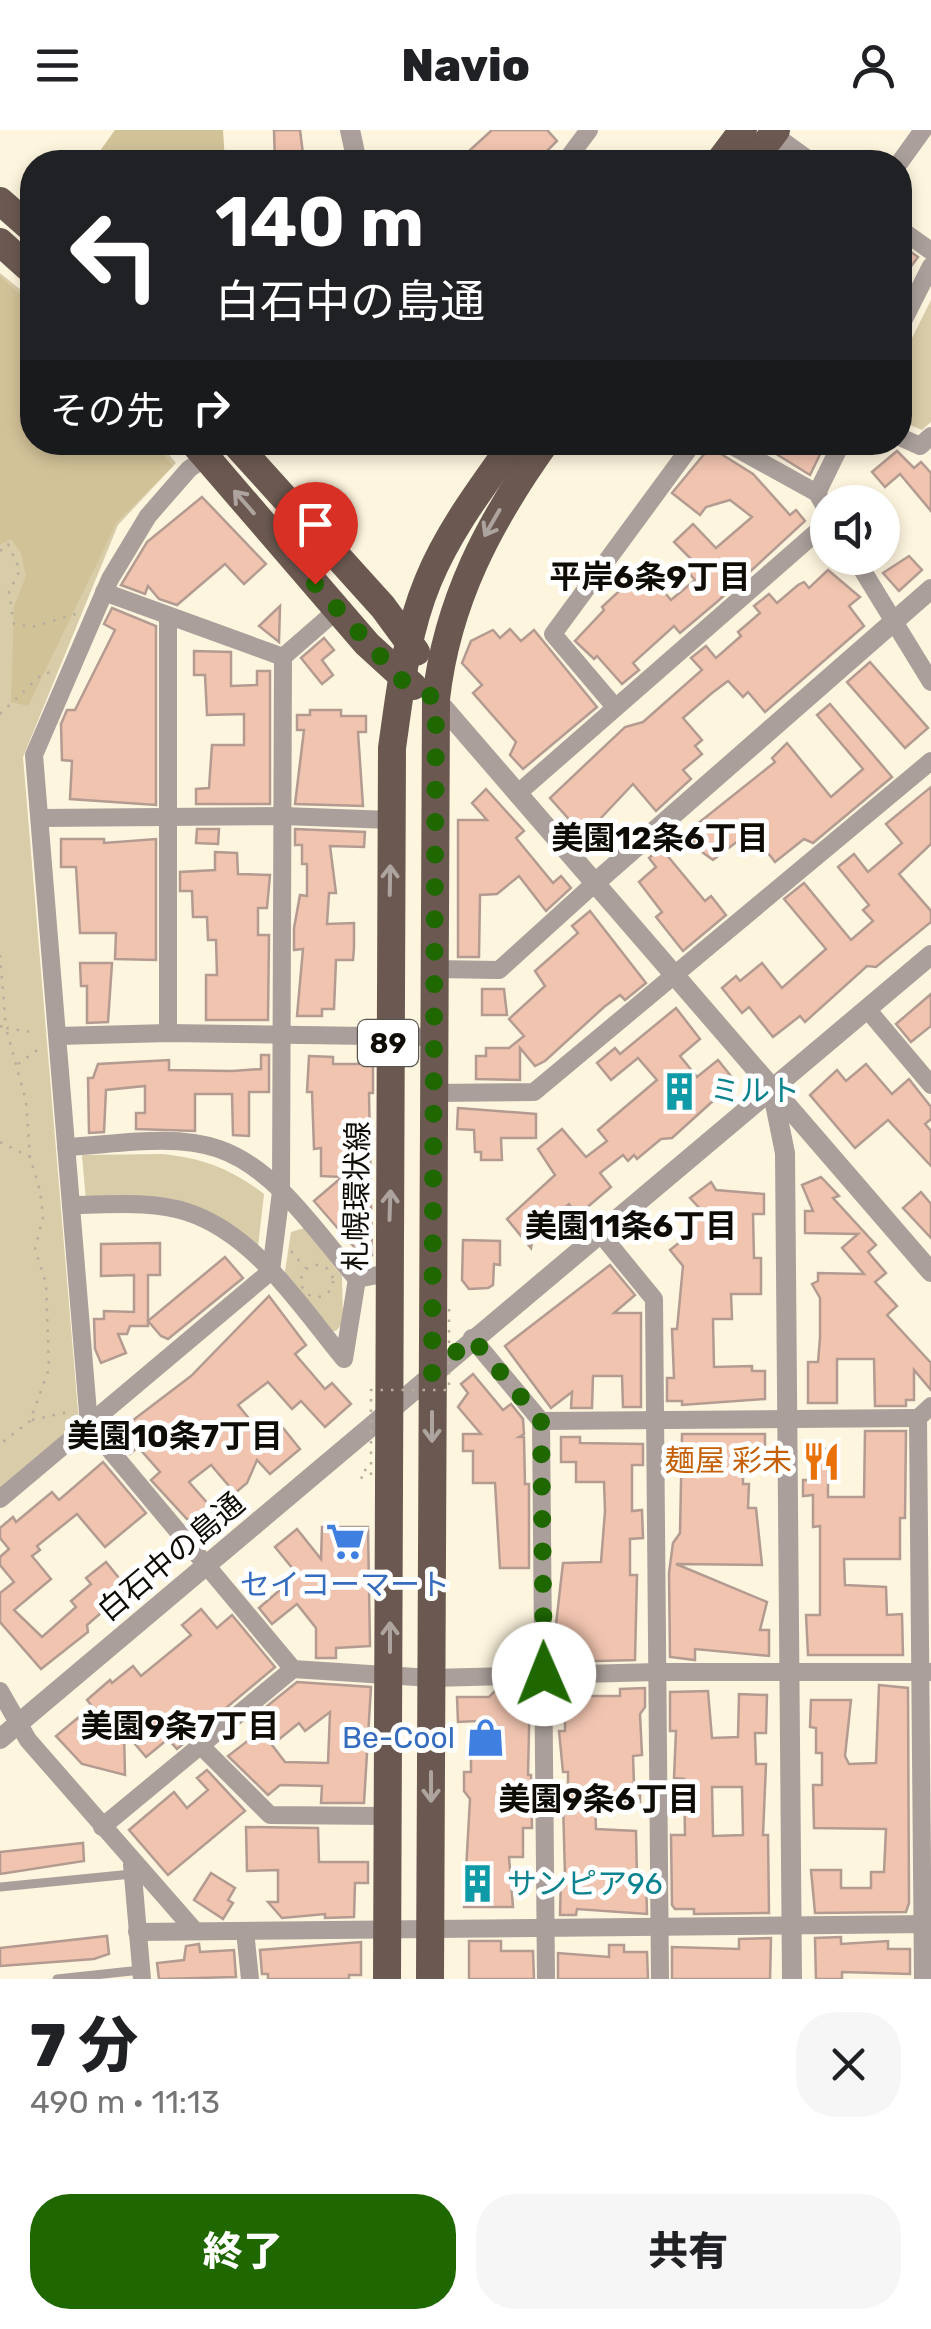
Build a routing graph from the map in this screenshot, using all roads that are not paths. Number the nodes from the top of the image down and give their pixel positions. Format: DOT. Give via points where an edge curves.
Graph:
graph roads {
  1 [pos="775,132"];
  2 [pos="797,150"];
  3 [pos="0,201"];
  4 [pos="20,218"];
  5 [pos="0,242"];
  6 [pos="20,260"];
  7 [pos="931,266"];
  8 [pos="912,303"];
  9 [pos="206,455"];
  10 [pos="222,455"];
  11 [pos="224,455"];
  12 [pos="505,455"];
  13 [pos="538,455"];
  14 [pos="685,455"];
  15 [pos="748,455"];
  16 [pos="836,455"];
  17 [pos="821,485"];
  18 [pos="810,489"];
  19 [pos="810,538"];
  20 [pos="865,575"];
  21 [pos="931,589"];
  22 [pos="104,592"];
  23 [pos="336,610"];
  24 [pos="168,617"];
  25 [pos="893,622"];
  26 [pos="410,638"];
  27 [pos="282,657"];
  28 [pos="402,680"];
  29 [pos="931,682"];
  30 [pos="436,699"];
  31 [pos="615,707"];
  32 [pos="931,761"];
  33 [pos="517,794"];
  34 [pos="169,816"];
  35 [pos="283,816"];
  36 [pos="40,818"];
  37 [pos="391,820"];
  38 [pos="595,882"];
  39 [pos="931,955"];
  40 [pos="433,969"];
  41 [pos="675,975"];
  42 [pos="866,1009"];
  43 [pos="168,1032"];
  44 [pos="282,1034"];
  45 [pos="388,1035"];
  46 [pos="58,1036"];
  47 [pos="433,1037"];
  48 [pos="931,1085"];
  49 [pos="772,1089"];
  50 [pos="432,1093"];
  51 [pos="66,1147"];
  52 [pos="281,1192"];
  53 [pos="71,1205"];
  54 [pos="600,1233"];
  55 [pos="271,1271"];
  56 [pos="931,1272"];
  57 [pos="388,1273"];
  58 [pos="357,1279"];
  59 [pos="472,1338"];
  60 [pos="432,1373"];
  61 [pos="391,1408"];
  62 [pos="924,1412"];
  63 [pos="87,1416"];
  64 [pos="786,1417"];
  65 [pos="653,1420"];
  66 [pos="541,1421"];
  67 [pos="0,1499"];
  68 [pos="926,1542"];
  69 [pos="209,1566"];
  70 [pos="293,1669"];
  71 [pos="657,1672"];
  72 [pos="789,1672"];
  73 [pos="926,1673"];
  74 [pos="544,1674"];
  75 [pos="389,1677"];
  76 [pos="432,1678"];
  77 [pos="0,1691"];
  78 [pos="20,1722"];
  79 [pos="0,1739"];
  80 [pos="201,1746"];
  81 [pos="926,1797"];
  82 [pos="387,1816"];
  83 [pos="102,1828"];
  84 [pos="132,1869"];
  85 [pos="0,1887"];
  86 [pos="927,1924"];
  87 [pos="660,1927"];
  88 [pos="387,1928"];
  89 [pos="546,1928"];
  90 [pos="792,1928"];
  91 [pos="430,1930"];
  92 [pos="195,1931"];
  93 [pos="245,1931"];
  94 [pos="138,1932"];
  95 [pos="141,1975"];
  96 [pos="57,1979"];
  97 [pos="250,1979"];
  98 [pos="387,1979"];
  99 [pos="430,1979"];
  100 [pos="546,1979"];
  101 [pos="660,1979"];
  102 [pos="792,1979"];
  103 [pos="924,1979"];
  1 -- 2 [label="street"];
  3 -- 4 [label="main road"];
  5 -- 6 [label="main road"];
  7 -- 8 [label="street"];
  9 -- 22 [label="street" via="148,516"];
  23 -- 10 [label="main road, one-way"];
  11 -- 26 [label="main road"];
  12 -- 26 [label="main road, 札幌環状線 / 89" via="452,532"];
  13 -- 30 [label="main road, 89, one-way" via="474,556 452,619"];
  14 -- 31 [label="street" via="554,634"];
  15 -- 18 [label="street"];
  16 -- 17 [label="street"];
  19 -- 31 [label="street"];
  20 -- 25 [label="street"];
  21 -- 25 [label="street"];
  22 -- 24 [label="street"];
  22 -- 36 [label="street" via="34,754"];
  23 -- 27 [label="street"];
  23 -- 28 [label="main road"];
  24 -- 27 [label="street"];
  24 -- 34 [label="street"];
  25 -- 29 [label="street"];
  25 -- 38 [label="street"];
  26 -- 28 [label="main road, 札幌環状線 / 89"];
  26 -- 30 [label="main road"];
  27 -- 35 [label="street"];
  28 -- 30 [label="main road"];
  28 -- 37 [label="main road, 札幌環状線 / 89"];
  30 -- 33 [label="street"];
  30 -- 40 [label="main road, 89"];
  31 -- 33 [label="street"];
  32 -- 41 [label="street"];
  33 -- 38 [label="street"];
  34 -- 35 [label="street"];
  34 -- 36 [label="street"];
  34 -- 43 [label="street"];
  35 -- 37 [label="street"];
  35 -- 44 [label="street"];
  36 -- 46 [label="street"];
  45 -- 37 [label="main road, 札幌環状線 / 89, one-way"];
  38 -- 40 [label="street" via="499,970"];
  38 -- 41 [label="street"];
  39 -- 42 [label="street, 白石中の島通"];
  40 -- 47 [label="main road, 89"];
  41 -- 49 [label="street"];
  41 -- 50 [label="street" via="534,1092"];
  42 -- 48 [label="street"];
  42 -- 49 [label="street, 白石中の島通"];
  43 -- 44 [label="street"];
  43 -- 46 [label="street"];
  44 -- 45 [label="street"];
  44 -- 52 [label="street"];
  45 -- 47 [label="street"];
  57 -- 45 [label="main road, 札幌環状線 / 89, one-way"];
  46 -- 51 [label="street"];
  47 -- 50 [label="main road, 89"];
  49 -- 54 [label="street, 白石中の島通"];
  49 -- 56 [label="street"];
  49 -- 64 [label="street" via="785,1153"];
  50 -- 60 [label="main road, 89"];
  51 -- 52 [label="street" via="168,1142 218,1148"];
  51 -- 53 [label="street"];
  52 -- 55 [label="street"];
  52 -- 58 [label="street"];
  53 -- 55 [label="street" via="186,1211 233,1236"];
  53 -- 63 [label="street"];
  54 -- 59 [label="street, 白石中の島通"];
  54 -- 65 [label="street" via="654,1298"];
  55 -- 58 [label="street" via="344,1359"];
  55 -- 63 [label="street"];
  57 -- 58 [label="street"];
  57 -- 61 [label="main road, 札幌環状線 / 89"];
  59 -- 60 [label="street, 白石中の島通"];
  59 -- 66 [label="street"];
  60 -- 61 [label="street, 白石中の島通"];
  60 -- 76 [label="main road, 89, one-way"];
  61 -- 69 [label="street, 白石中の島通"];
  75 -- 61 [label="main road, 札幌環状線 / 89, one-way"];
  62 -- 64 [label="street"];
  62 -- 68 [label="street"];
  63 -- 67 [label="street"];
  63 -- 69 [label="street"];
  64 -- 65 [label="street"];
  64 -- 72 [label="street"];
  65 -- 66 [label="street"];
  65 -- 71 [label="street"];
  66 -- 74 [label="street"];
  68 -- 73 [label="street"];
  69 -- 70 [label="street"];
  69 -- 78 [label="street, 白石中の島通"];
  70 -- 75 [label="street"];
  70 -- 80 [label="street"];
  71 -- 72 [label="street"];
  71 -- 74 [label="street"];
  71 -- 87 [label="street"];
  72 -- 73 [label="street"];
  72 -- 90 [label="street"];
  73 -- 81 [label="street"];
  74 -- 76 [label="street"];
  74 -- 89 [label="street"];
  75 -- 76 [label="street"];
  75 -- 82 [label="main road, 札幌環状線 / 89"];
  76 -- 91 [label="main road, 89, one-way"];
  77 -- 78 [label="street"];
  78 -- 79 [label="street, 白石中の島通"];
  78 -- 83 [label="street"];
  80 -- 82 [label="street" via="270,1815"];
  80 -- 83 [label="street"];
  81 -- 86 [label="street"];
  82 -- 88 [label="main road, 札幌環状線 / 89"];
  83 -- 84 [label="street"];
  84 -- 85 [label="lane"];
  84 -- 92 [label="street"];
  84 -- 94 [label="street"];
  86 -- 90 [label="street"];
  86 -- 103 [label="street"];
  87 -- 89 [label="street"];
  87 -- 90 [label="street"];
  87 -- 101 [label="street"];
  88 -- 91 [label="street"];
  88 -- 93 [label="street"];
  88 -- 98 [label="main road, 札幌環状線 / 89"];
  89 -- 91 [label="street"];
  89 -- 100 [label="street"];
  90 -- 102 [label="street"];
  91 -- 99 [label="main road, 89"];
  92 -- 93 [label="street"];
  92 -- 94 [label="street"];
  93 -- 97 [label="street"];
  94 -- 95 [label="street"];
  95 -- 96 [label="lane"];
}
